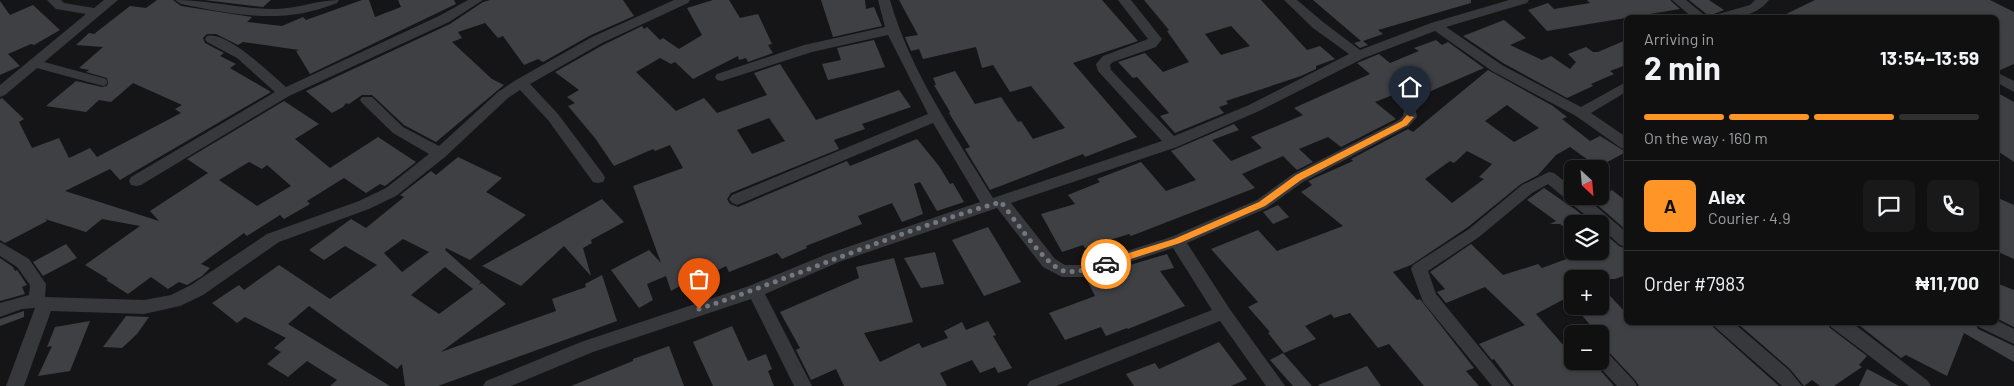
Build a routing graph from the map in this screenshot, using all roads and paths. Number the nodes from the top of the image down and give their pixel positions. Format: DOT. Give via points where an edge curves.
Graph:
graph roads {
  1 [pos="53,0"];
  2 [pos="112,0"];
  3 [pos="182,0"];
  4 [pos="334,0"];
  5 [pos="474,0"];
  6 [pos="684,0"];
  7 [pos="884,0"];
  8 [pos="1124,0"];
  9 [pos="1290,0"];
  10 [pos="1523,0"];
  11 [pos="1678,0"];
  12 [pos="1763,0"];
  13 [pos="96,12"];
  14 [pos="1698,15"];
  15 [pos="1730,15"];
  16 [pos="1436,26"];
  17 [pos="892,30"];
  18 [pos="212,39"];
  19 [pos="1359,54"];
  20 [pos="33,63"];
  21 [pos="722,77"];
  22 [pos="103,82"];
  23 [pos="520,83"];
  24 [pos="1624,87"];
  25 [pos="0,92"];
  26 [pos="284,92"];
  27 [pos="367,100"];
  28 [pos="1410,109"];
  29 [pos="1581,112"];
  30 [pos="936,116"];
  31 [pos="1172,143"];
  32 [pos="1624,143"];
  33 [pos="440,154"];
  34 [pos="598,178"];
  35 [pos="136,181"];
  36 [pos="1564,189"];
  37 [pos="737,198"];
  38 [pos="995,203"];
  39 [pos="1584,205"];
  40 [pos="1624,239"];
  41 [pos="1177,241"];
  42 [pos="0,248"];
  43 [pos="755,291"];
  44 [pos="41,302"];
  45 [pos="0,310"];
  46 [pos="1223,313"];
  47 [pos="1725,325"];
  48 [pos="1841,325"];
  49 [pos="1991,325"];
  50 [pos="2014,336"];
  51 [pos="1609,366"];
  52 [pos="15,386"];
  53 [pos="492,386"];
  54 [pos="803,386"];
  55 [pos="1036,386"];
  56 [pos="1276,386"];
  57 [pos="1502,386"];
  58 [pos="1628,386"];
  59 [pos="1793,386"];
  60 [pos="1922,386"];
  1 -- 13 [label="street" via="60,6"];
  2 -- 13 [label="street"];
  3 -- 4 [label="street" via="225,9 279,12 308,10"];
  5 -- 26 [label="street" via="444,19"];
  6 -- 23 [label="street" via="597,40"];
  7 -- 17 [label="street"];
  8 -- 31 [label="street" via="1155,39 1151,44 1108,60 1103,64 1105,71"];
  9 -- 19 [label="street"];
  10 -- 16 [label="street"];
  11 -- 14 [label="street"];
  12 -- 15 [label="street" via="1754,8"];
  13 -- 20 [label="street"];
  16 -- 19 [label="street"];
  16 -- 29 [label="street" via="1497,68"];
  17 -- 21 [label="street" via="810,48"];
  17 -- 30 [label="street"];
  18 -- 26 [label="street" via="242,55"];
  19 -- 31 [label="street" via="1254,108"];
  20 -- 22 [label="lane"];
  20 -- 25 [label="street"];
  23 -- 33 [label="street"];
  23 -- 34 [label="street" via="553,117"];
  24 -- 29 [label="street"];
  26 -- 35 [label="street"];
  27 -- 33 [label="street" via="398,130"];
  28 -- 41 [label="street" via="1410,117 1404,123 1298,178 1262,204"];
  29 -- 32 [label="street"];
  30 -- 37 [label="street"];
  30 -- 38 [label="street"];
  31 -- 38 [label="street"];
  33 -- 44 [label="street" via="391,192 273,238 197,290 174,301 144,307"];
  36 -- 57 [label="street" via="1549,177 1527,189 1474,233 1419,269 1429,297"];
  38 -- 41 [label="street" via="1048,263 1062,271 1083,271"];
  38 -- 43 [label="street" via="833,258"];
  39 -- 40 [label="street"];
  41 -- 46 [label="street"];
  42 -- 44 [label="street" via="23,263 38,284"];
  43 -- 53 [label="street" via="587,347"];
  43 -- 54 [label="street"];
  44 -- 45 [label="street" via="25,301"];
  44 -- 52 [label="street"];
  46 -- 55 [label="street"];
  46 -- 56 [label="street"];
  47 -- 59 [label="street"];
  48 -- 60 [label="street"];
  49 -- 50 [label="street"];
  51 -- 58 [label="street"];
}
